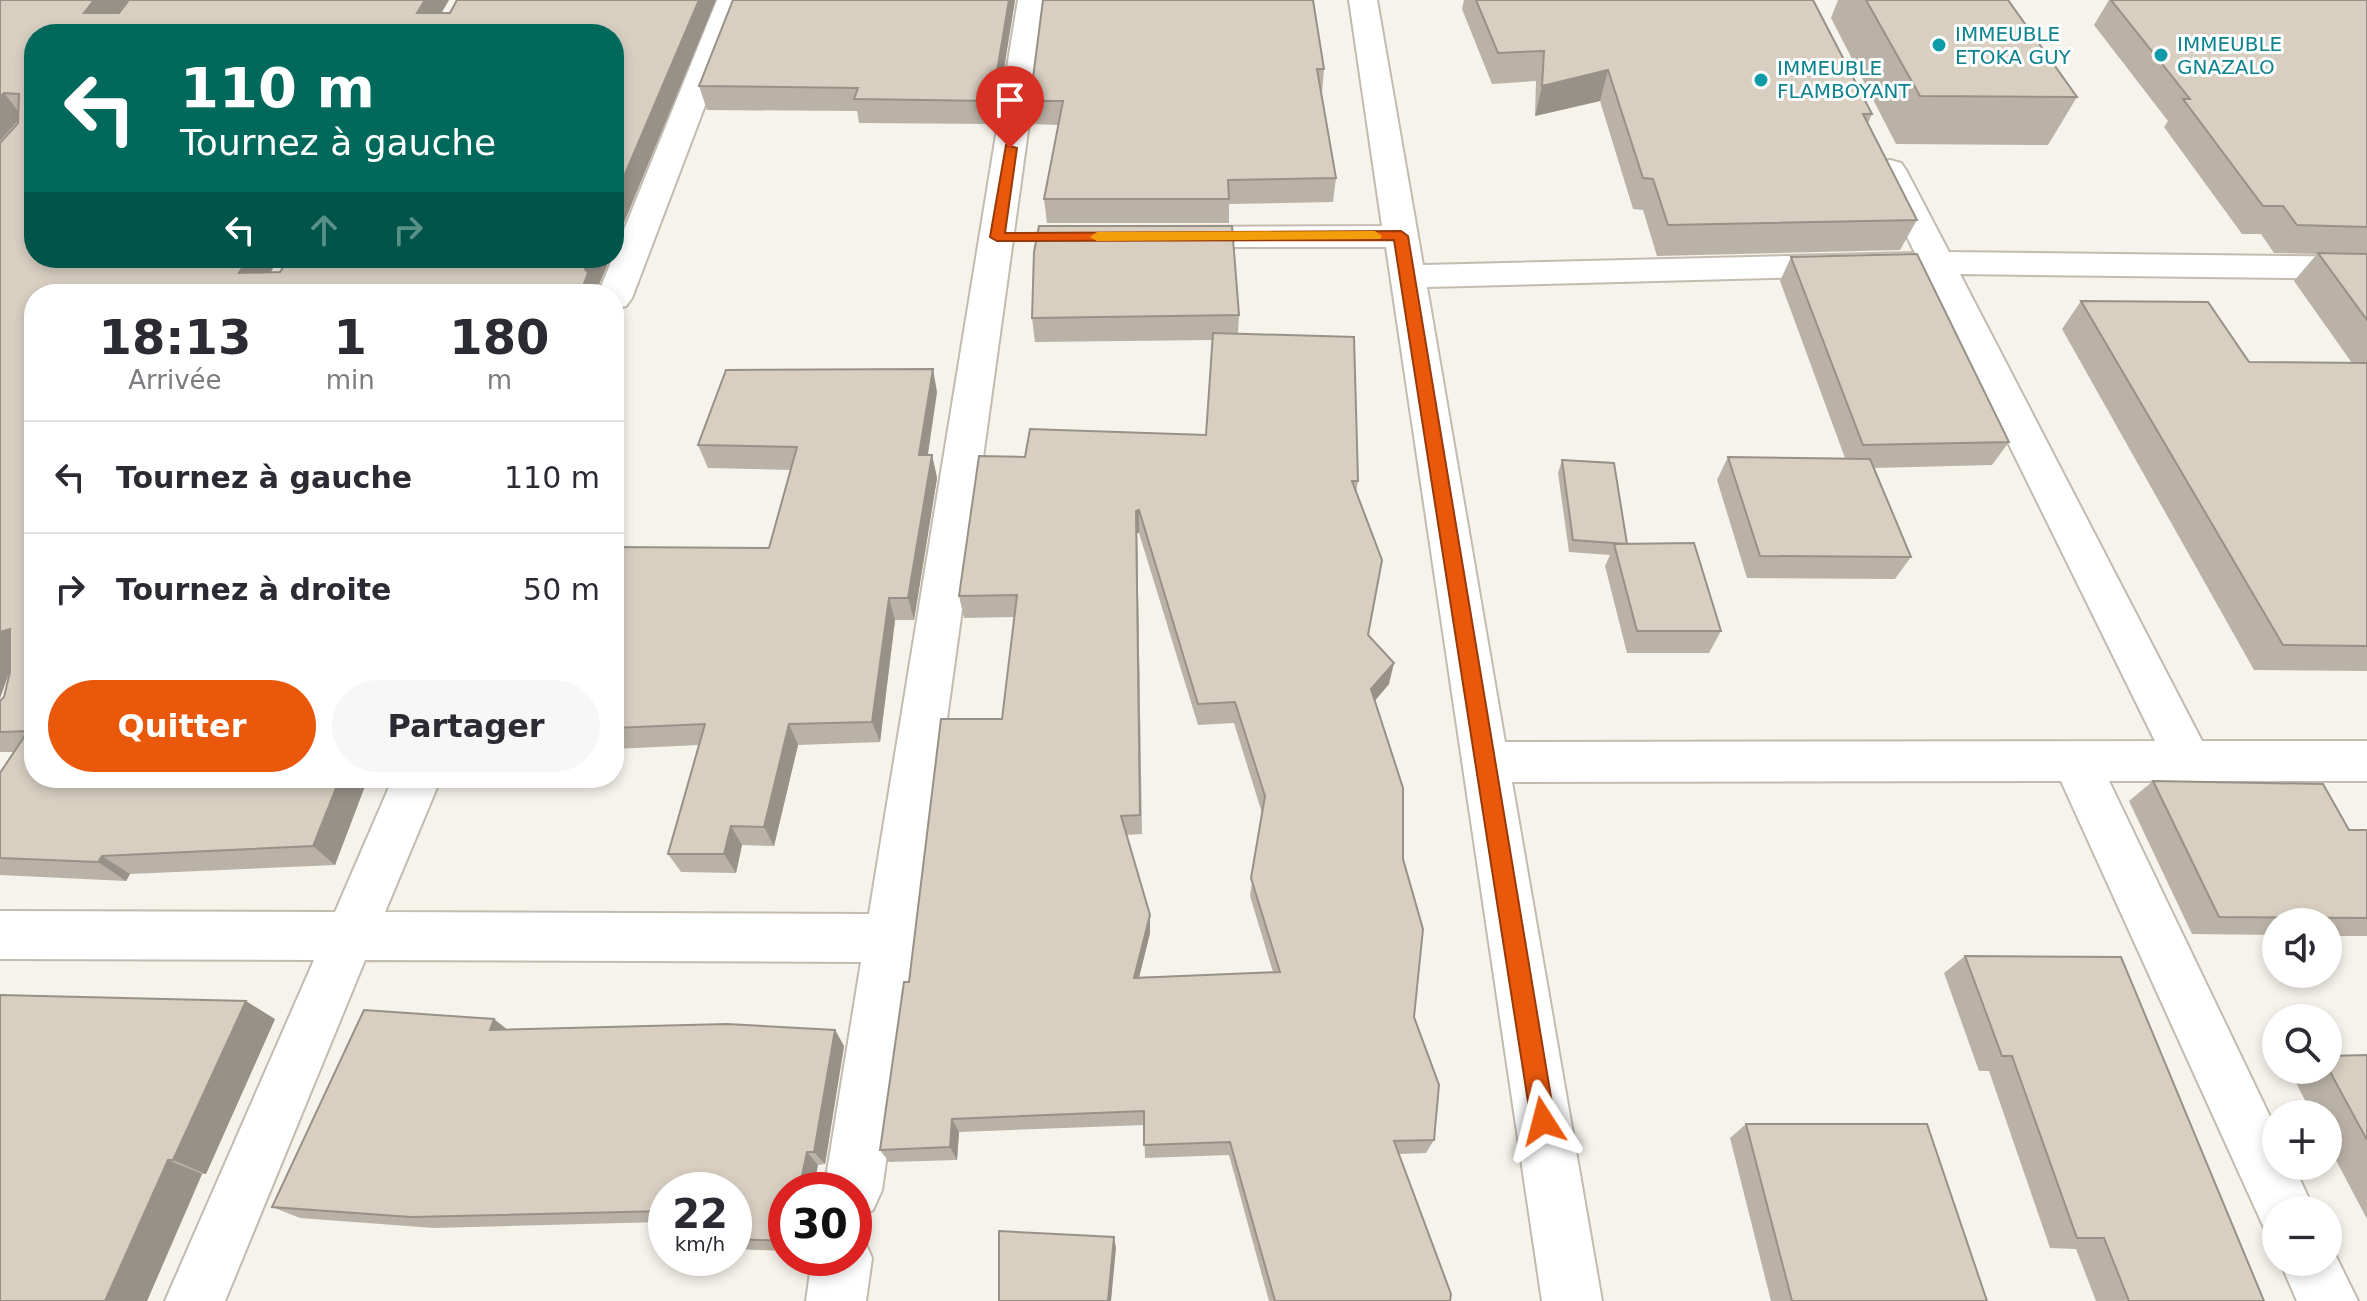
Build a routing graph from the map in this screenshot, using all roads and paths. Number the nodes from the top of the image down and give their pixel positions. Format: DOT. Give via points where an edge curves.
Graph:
graph roads {
  1 [pos="731,0"];
  2 [pos="1032,0"];
  3 [pos="1363,0"];
  4 [pos="1874,138"];
  5 [pos="1139,237"];
  6 [pos="1404,256"];
  7 [pos="1937,263"];
  8 [pos="2367,268"];
  9 [pos="619,284"];
  10 [pos="2188,760"];
  11 [pos="2367,761"];
  12 [pos="1485,762"];
  13 [pos="2077,762"];
  14 [pos="413,788"];
  15 [pos="353,933"];
  16 [pos="0,935"];
  17 [pos="891,938"];
  18 [pos="856,1172"];
  19 [pos="2278,1196"];
  20 [pos="839,1276"];
  21 [pos="2316,1276"];
  22 [pos="195,1301"];
  23 [pos="836,1301"];
  24 [pos="1572,1301"];
  25 [pos="2328,1301"];
  1 -- 9 [label="street"];
  2 -- 17 [label="street" via="1013,237"];
  3 -- 6 [label="street"];
  4 -- 7 [label="street"];
  5 -- 6 [label="street"];
  6 -- 7 [label="street"];
  6 -- 12 [label="street"];
  7 -- 8 [label="street"];
  7 -- 10 [label="street"];
  10 -- 11 [label="street"];
  10 -- 13 [label="street"];
  12 -- 13 [label="street"];
  12 -- 24 [label="street"];
  13 -- 19 [label="street"];
  14 -- 15 [label="street"];
  15 -- 16 [label="street"];
  15 -- 17 [label="street"];
  15 -- 22 [label="street"];
  17 -- 18 [label="street"];
  20 -- 23 [label="street"];
  21 -- 25 [label="street"];
}
